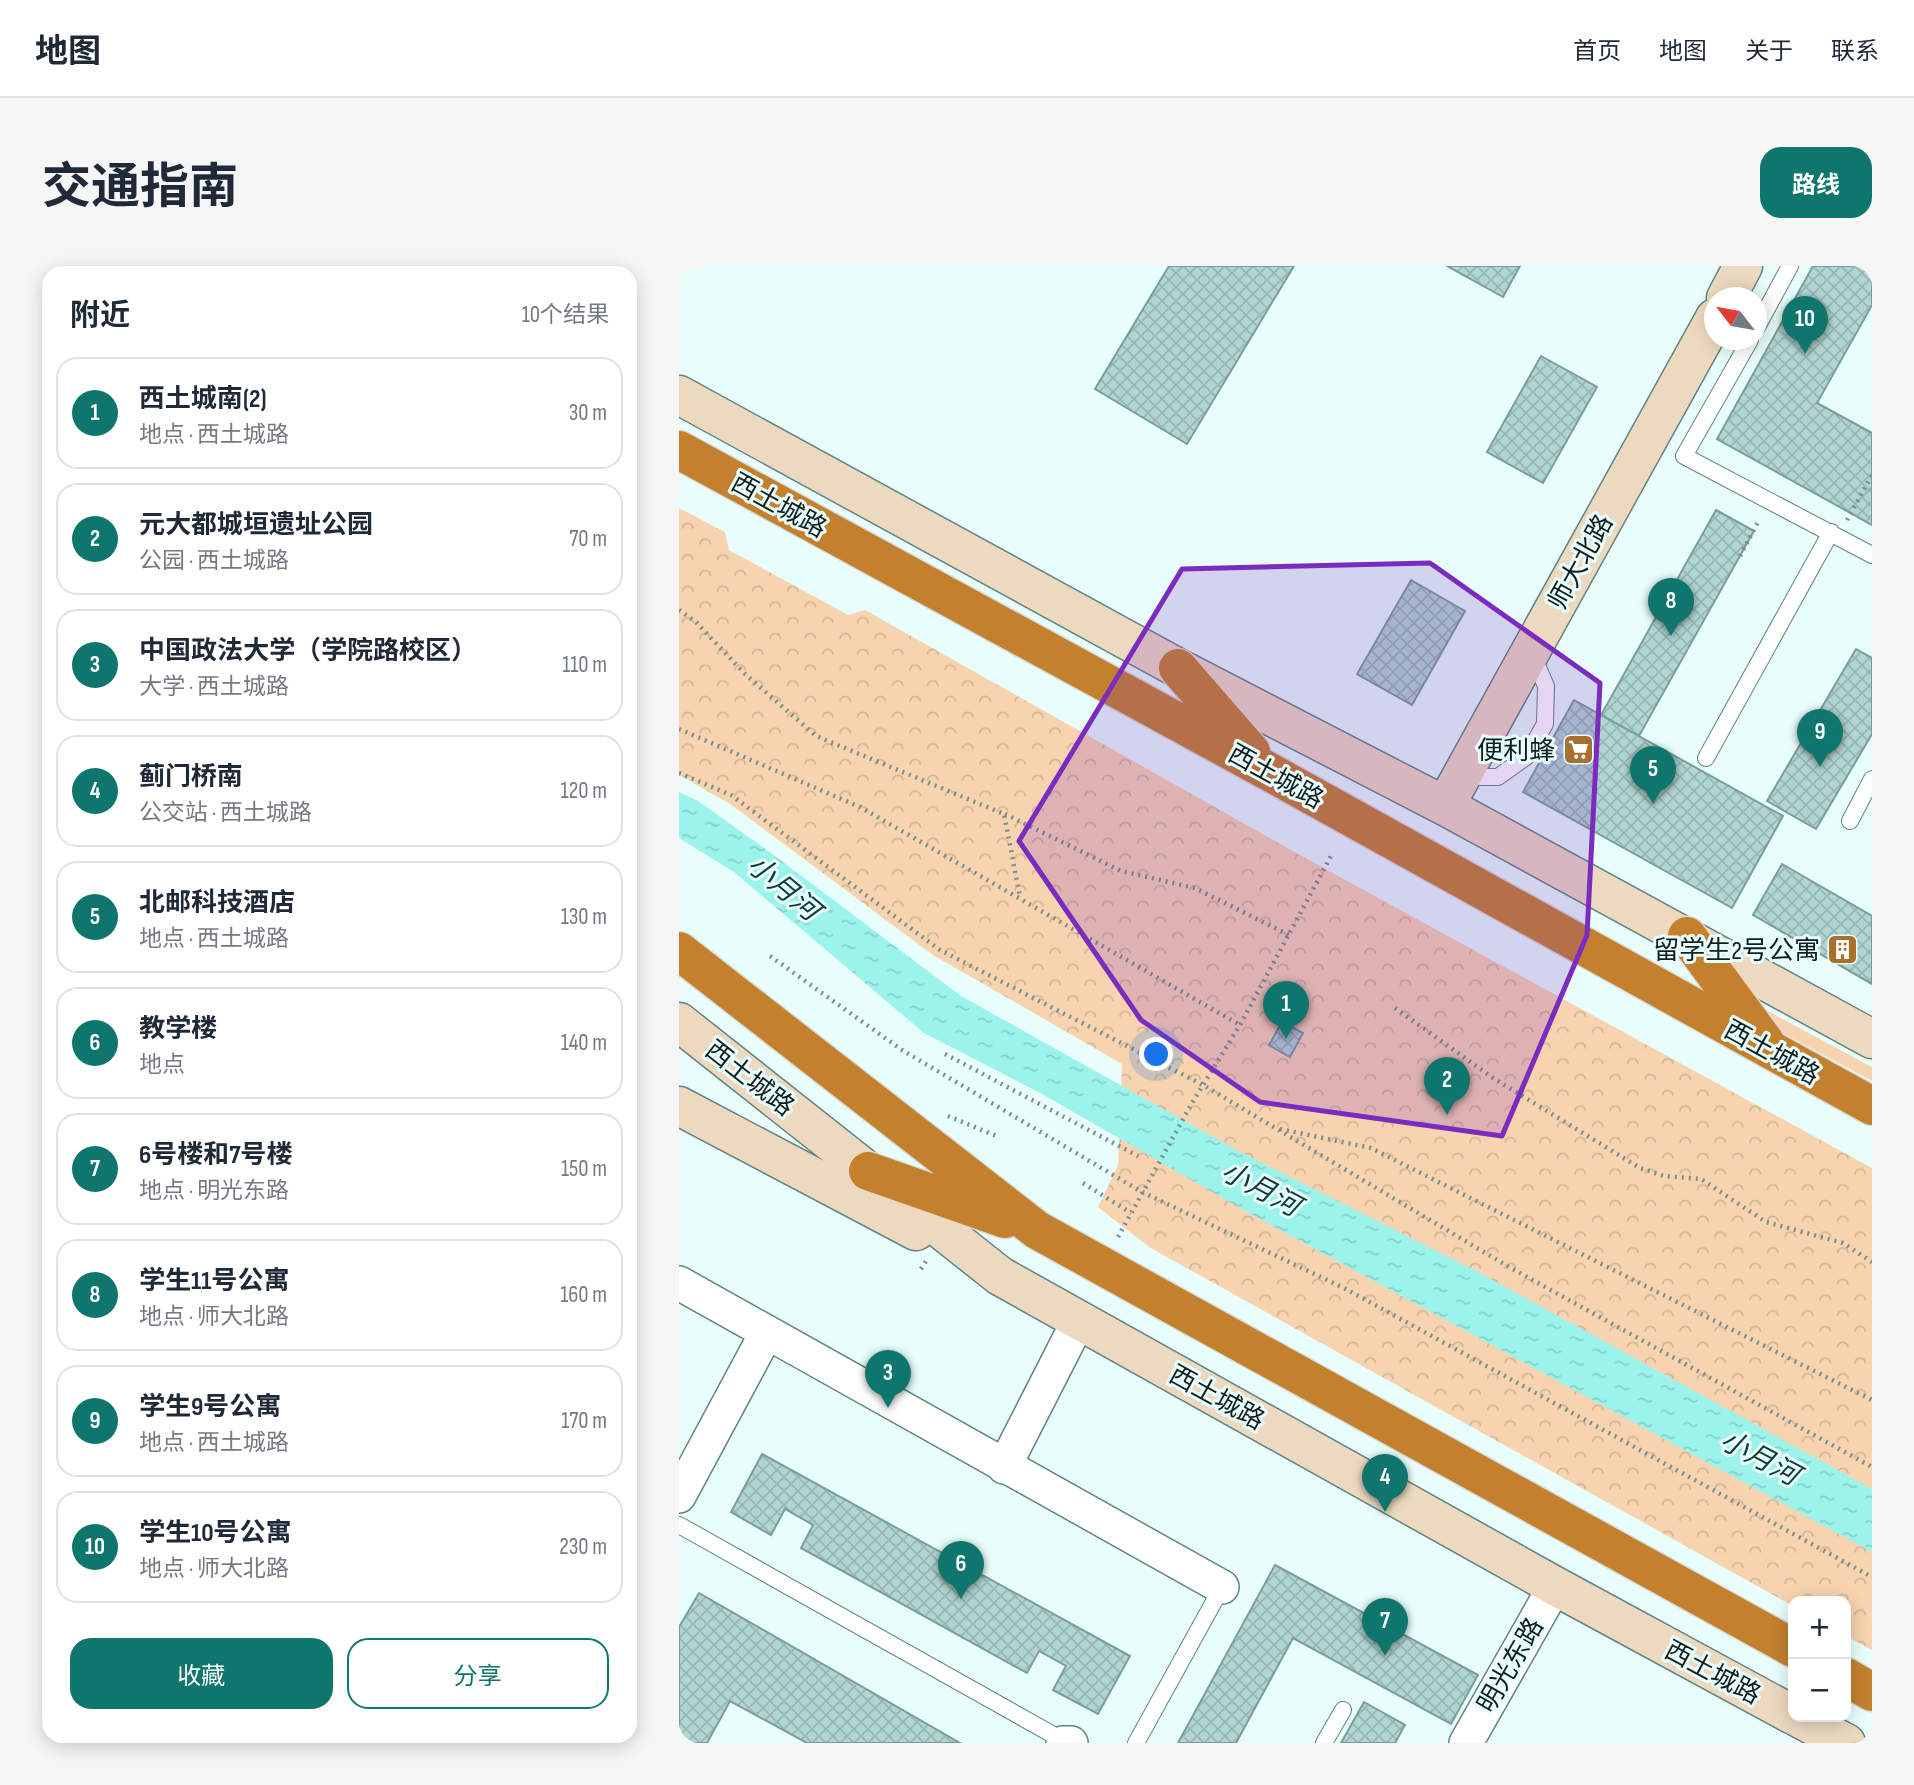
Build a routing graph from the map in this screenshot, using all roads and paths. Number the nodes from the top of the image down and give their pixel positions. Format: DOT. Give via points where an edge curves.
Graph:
graph roads {
  1 [pos="1743,266"];
  2 [pos="1790,266"];
  3 [pos="1732,287"];
  4 [pos="1767,307"];
  5 [pos="1704,336"];
  6 [pos="1743,350"];
  7 [pos="679,395"];
  8 [pos="679,450"];
  9 [pos="1872,475"];
  10 [pos="1770,501"];
  11 [pos="1835,534"];
  12 [pos="1872,555"];
  13 [pos="1740,556"];
  14 [pos="679,610"];
  15 [pos="1178,668"];
  16 [pos="679,729"];
  17 [pos="1706,758"];
  18 [pos="1266,770"];
  19 [pos="679,774"];
  20 [pos="1872,779"];
  21 [pos="1453,792"];
  22 [pos="1004,814"];
  23 [pos="1850,821"];
  24 [pos="1331,856"];
  25 [pos="1020,899"];
  26 [pos="1289,935"];
  27 [pos="1687,936"];
  28 [pos="679,950"];
  29 [pos="769,956"];
  30 [pos="1395,1008"];
  31 [pos="679,1022"];
  32 [pos="1240,1025"];
  33 [pos="1872,1039"];
  34 [pos="1772,1052"];
  35 [pos="945,1054"];
  36 [pos="1203,1085"];
  37 [pos="679,1104"];
  38 [pos="1872,1106"];
  39 [pos="948,1116"];
  40 [pos="1276,1129"];
  41 [pos="999,1137"];
  42 [pos="1138,1156"];
  43 [pos="868,1171"];
  44 [pos="1083,1183"];
  45 [pos="1142,1192"];
  46 [pos="1131,1213"];
  47 [pos="1037,1230"];
  48 [pos="1114,1244"];
  49 [pos="1872,1262"];
  50 [pos="1000,1276"];
  51 [pos="679,1283"];
  52 [pos="1079,1320"];
  53 [pos="767,1332"];
  54 [pos="1872,1400"];
  55 [pos="1872,1466"];
  56 [pos="1004,1467"];
  57 [pos="679,1496"];
  58 [pos="679,1525"];
  59 [pos="1872,1577"];
  60 [pos="1555,1586"];
  61 [pos="1222,1587"];
  62 [pos="1788,1645"];
  63 [pos="1851,1680"];
  64 [pos="1872,1692"];
  65 [pos="1343,1710"];
  66 [pos="1788,1712"];
  67 [pos="1806,1722"];
  68 [pos="1066,1742"];
  69 [pos="1136,1743"];
  70 [pos="1324,1743"];
  71 [pos="1466,1743"];
  72 [pos="1846,1743"];
  1 -- 3 [label="street"];
  2 -- 4 [label="lane"];
  5 -- 21 [label="street, 师大北路"];
  6 -- 10 [label="lane" via="1684,456"];
  7 -- 15 [label="street, 西土城路"];
  8 -- 18 [label="highway, 西土城路"];
  9 -- 11 [label="path"];
  10 -- 11 [label="lane"];
  10 -- 13 [label="path"];
  11 -- 12 [label="lane"];
  11 -- 17 [label="lane"];
  14 -- 22 [label="path" via="816,736"];
  15 -- 18 [label="highway"];
  15 -- 21 [label="street, 西土城路"];
  16 -- 25 [label="path" via="860,807"];
  18 -- 34 [label="highway, 西土城路"];
  19 -- 36 [label="path" via="730,795 940,950"];
  20 -- 23 [label="lane"];
  21 -- 27 [label="street, 西土城路"];
  22 -- 25 [label="path"];
  22 -- 26 [label="path" via="1121,871 1195,888"];
  24 -- 26 [label="path"];
  25 -- 32 [label="path"];
  26 -- 32 [label="path"];
  27 -- 33 [label="street, 西土城路"];
  27 -- 34 [label="highway"];
  28 -- 47 [label="highway"];
  29 -- 45 [label="path" via="902,1050"];
  30 -- 49 [label="path" via="1493,1078 1640,1168 1701,1179 1766,1223 1843,1243"];
  31 -- 43 [label="street, 西土城路"];
  32 -- 36 [label="path"];
  34 -- 38 [label="highway, 西土城路"];
  35 -- 42 [label="path"];
  36 -- 40 [label="path"];
  36 -- 45 [label="path"];
  37 -- 43 [label="street"];
  37 -- 50 [label="street"];
  39 -- 41 [label="path"];
  40 -- 54 [label="path" via="1371,1148"];
  40 -- 55 [label="path" via="1509,1267"];
  43 -- 47 [label="highway"];
  43 -- 50 [label="street, 西土城路"];
  44 -- 46 [label="path"];
  45 -- 46 [label="path"];
  45 -- 59 [label="path" via="1345,1288"];
  46 -- 48 [label="path"];
  47 -- 62 [label="highway"];
  50 -- 52 [label="street, 西土城路"];
  51 -- 53 [label="street"];
  52 -- 56 [label="street"];
  52 -- 60 [label="street, 西土城路"];
  53 -- 56 [label="street"];
  53 -- 57 [label="street"];
  56 -- 61 [label="street"];
  58 -- 68 [label="lane"];
  60 -- 66 [label="street, 西土城路"];
  60 -- 71 [label="street, 明光东路"];
  61 -- 69 [label="lane"];
  63 -- 64 [label="highway"];
  65 -- 70 [label="lane"];
  67 -- 72 [label="street, 西土城路"];
}
